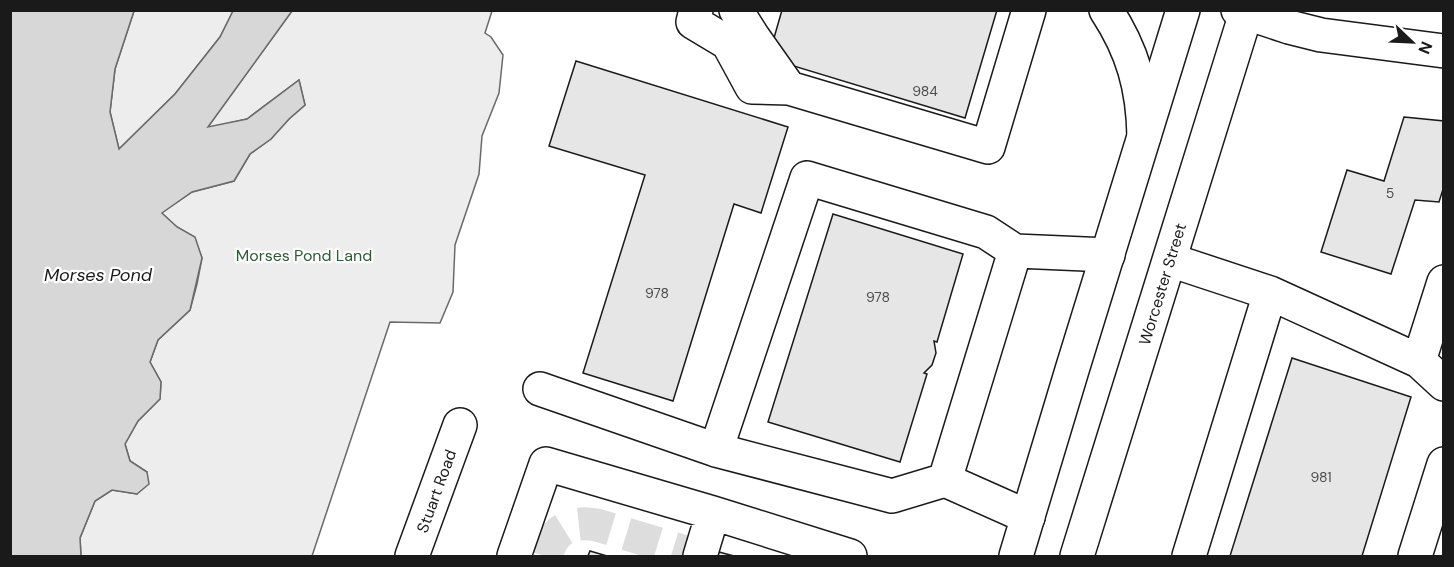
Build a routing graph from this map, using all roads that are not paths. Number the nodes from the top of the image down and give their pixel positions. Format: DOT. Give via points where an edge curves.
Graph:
graph roads {
  1 [pos="696,10"];
  2 [pos="736,10"];
  3 [pos="1029,10"];
  4 [pos="1106,10"];
  5 [pos="1183,10"];
  6 [pos="1244,11"];
  7 [pos="1443,51"];
  8 [pos="789,88"];
  9 [pos="1144,140"];
  10 [pos="1015,251"];
  11 [pos="1108,255"];
  12 [pos="1170,260"];
  13 [pos="1443,282"];
  14 [pos="1270,293"];
  15 [pos="1419,361"];
  16 [pos="1443,384"];
  17 [pos="540,389"];
  18 [pos="460,425"];
  19 [pos="716,450"];
  20 [pos="1443,464"];
  21 [pos="945,480"];
  22 [pos="713,513"];
  23 [pos="1028,517"];
  24 [pos="412,556"];
  25 [pos="514,556"];
  26 [pos="700,556"];
  27 [pos="849,556"];
  28 [pos="1016,556"];
  29 [pos="1077,556"];
  30 [pos="1189,556"];
  31 [pos="1415,556"];
  1 -- 8 [label="main road" via="693,22 728,43 752,87"];
  2 -- 8 [label="main road"];
  3 -- 8 [label="main road" via="987,147"];
  4 -- 9 [label="main road" via="1136,70"];
  5 -- 9 [label="main road"];
  6 -- 7 [label="main road" via="1321,35"];
  6 -- 12 [label="main road, Worcester Street"];
  9 -- 11 [label="main road"];
  10 -- 11 [label="main road"];
  10 -- 19 [label="main road" via="986,232 807,178"];
  10 -- 21 [label="main road"];
  11 -- 23 [label="main road"];
  12 -- 14 [label="main road"];
  12 -- 29 [label="main road, Worcester Street"];
  13 -- 15 [label="main road"];
  14 -- 15 [label="main road"];
  14 -- 30 [label="main road"];
  15 -- 16 [label="main road"];
  17 -- 19 [label="main road"];
  18 -- 24 [label="main road, Stuart Road"];
  19 -- 21 [label="main road" via="892,496"];
  20 -- 31 [label="main road"];
  21 -- 23 [label="main road"];
  22 -- 25 [label="main road" via="546,464"];
  22 -- 26 [label="main road"];
  22 -- 27 [label="main road"];
  23 -- 28 [label="main road"];
}
